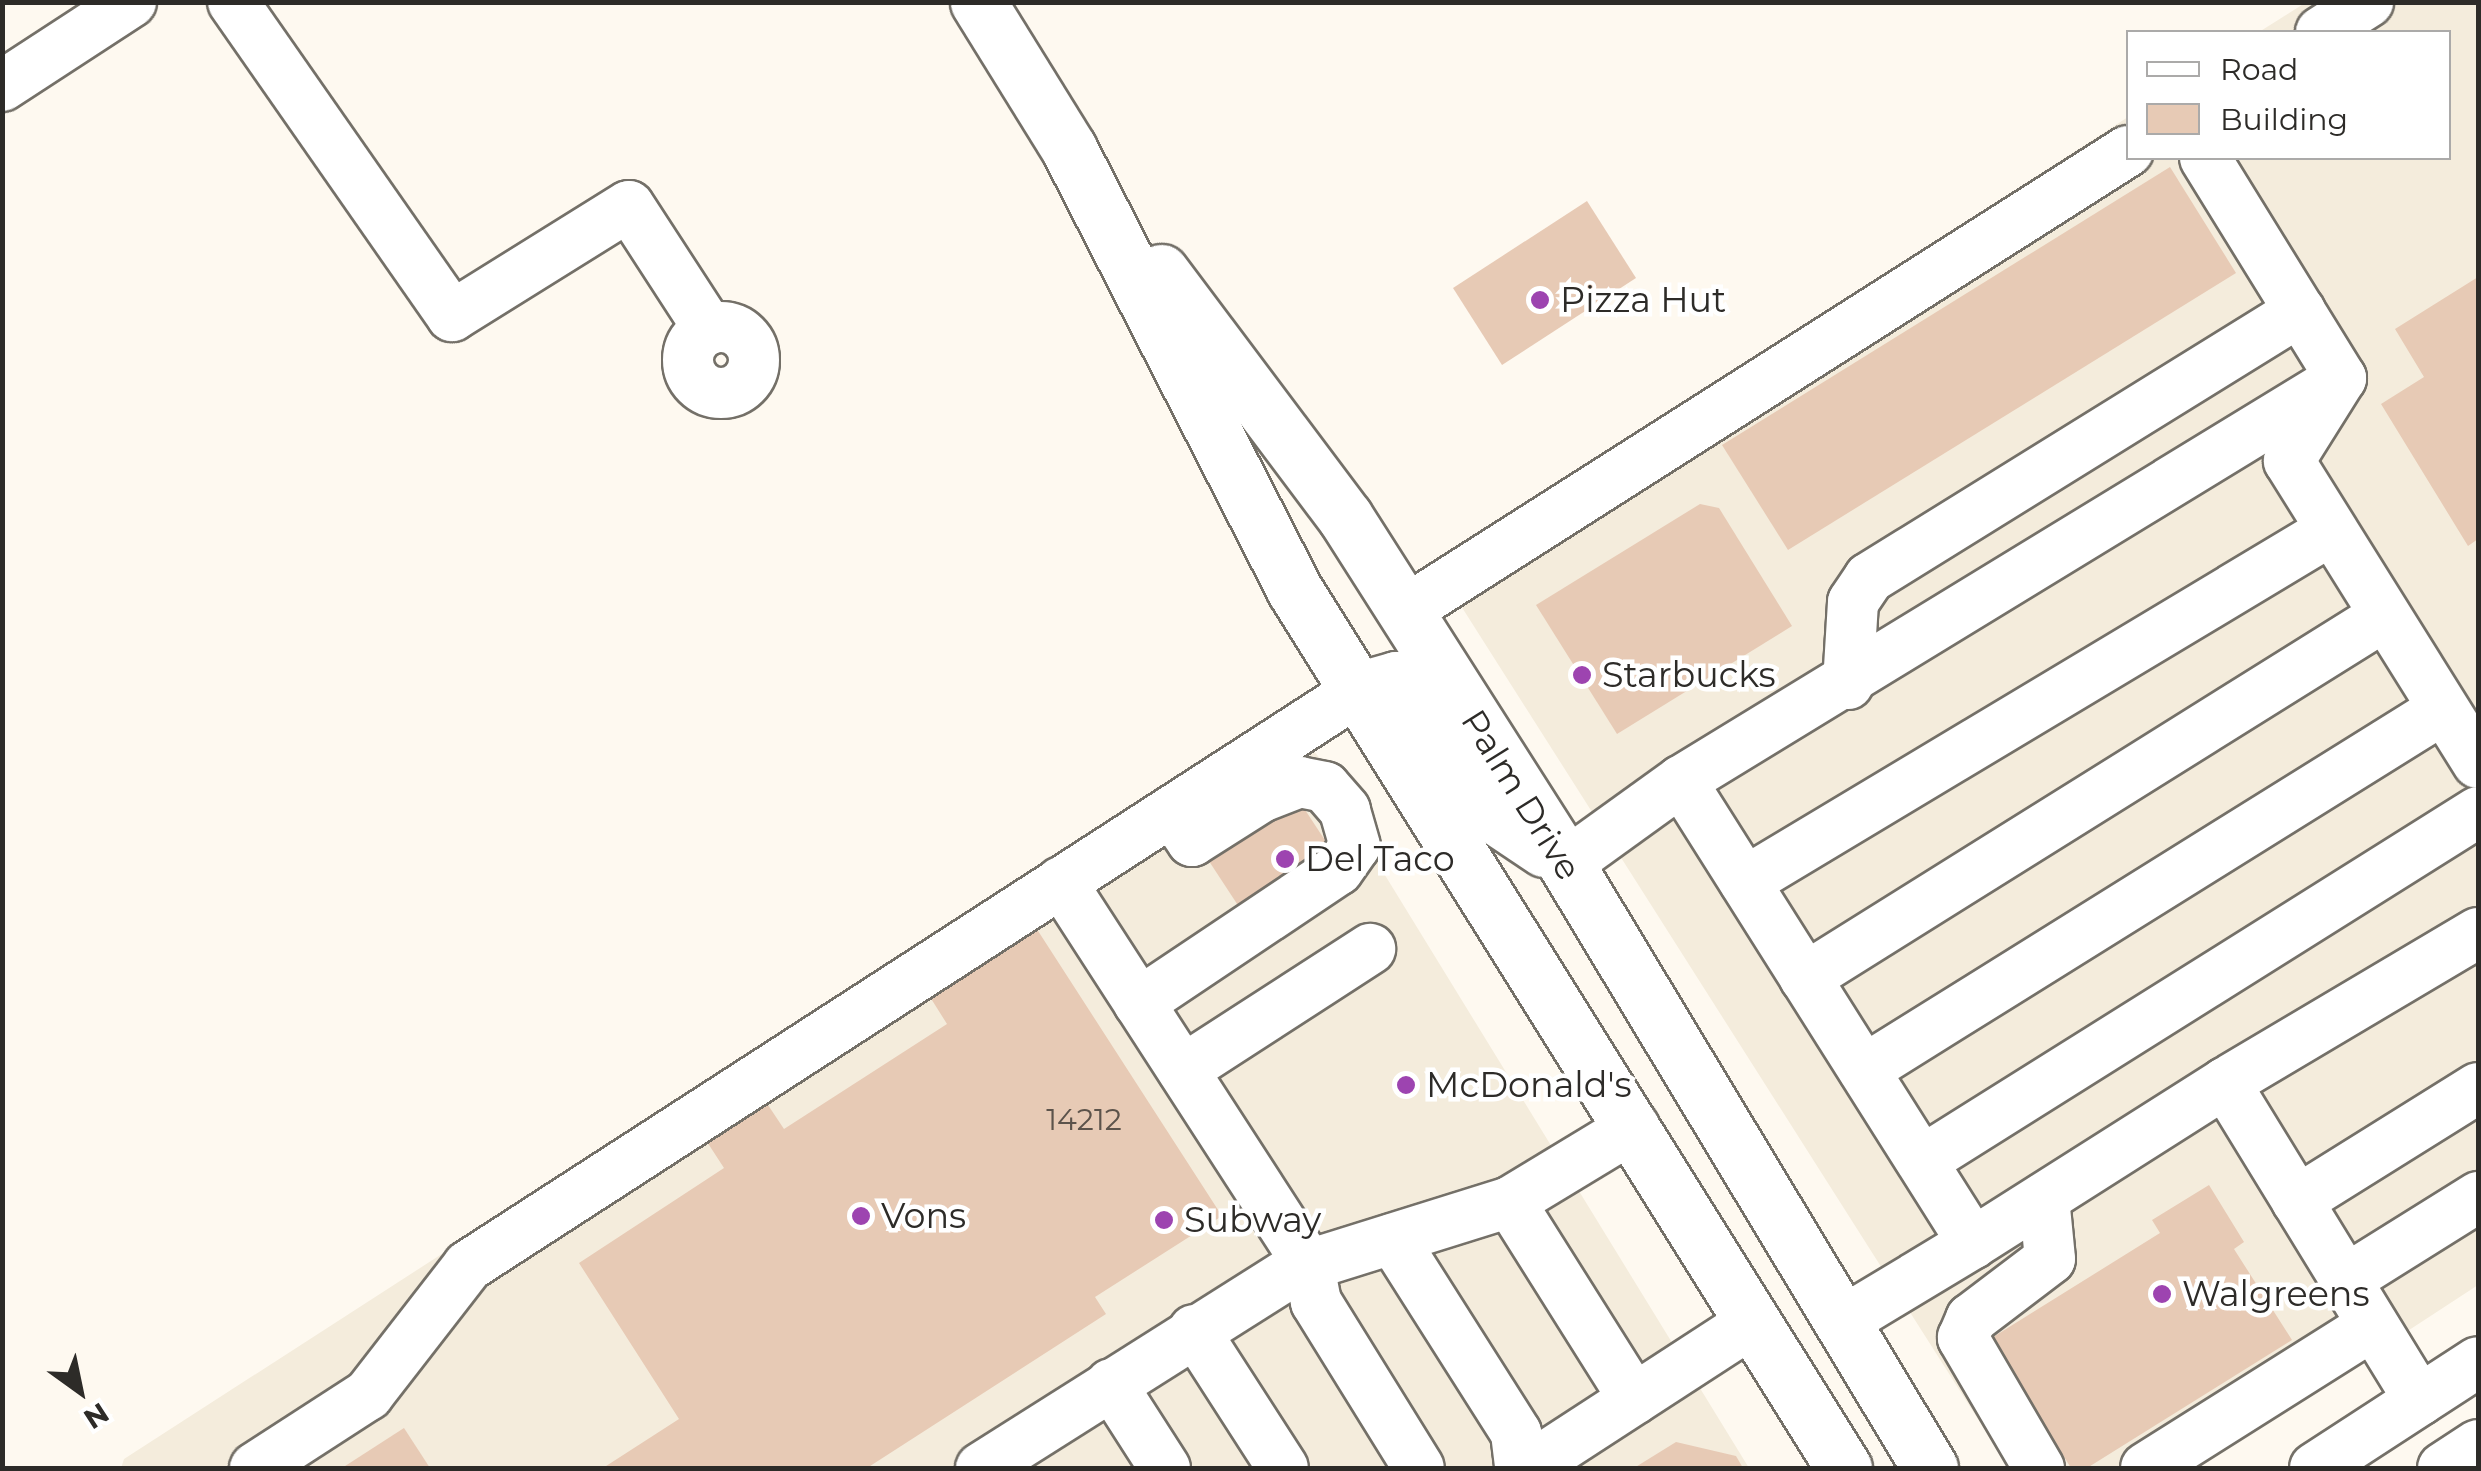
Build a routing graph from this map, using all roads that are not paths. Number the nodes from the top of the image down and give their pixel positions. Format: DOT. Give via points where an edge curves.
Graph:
graph roads {
  1 [pos="233,2"];
  2 [pos="978,2"];
  3 [pos="2368,2"];
  4 [pos="100,11"];
  5 [pos="2324,30"];
  6 [pos="2,86"];
  7 [pos="1069,149"];
  8 [pos="2126,152"];
  9 [pos="2206,160"];
  10 [pos="2300,311"];
  11 [pos="708,329"];
  12 [pos="2341,378"];
  13 [pos="2330,531"];
  14 [pos="1405,611"];
  15 [pos="2384,616"];
  16 [pos="1848,684"];
  17 [pos="1361,689"];
  18 [pos="2444,709"];
  19 [pos="2478,764"];
  20 [pos="1682,782"];
  21 [pos="1172,810"];
  22 [pos="2478,812"];
  23 [pos="1566,864"];
  24 [pos="1061,882"];
  25 [pos="1745,882"];
  26 [pos="2478,933"];
  27 [pos="1370,949"];
  28 [pos="1806,978"];
  29 [pos="1139,1003"];
  30 [pos="1183,1070"];
  31 [pos="1864,1070"];
  32 [pos="2226,1082"];
  33 [pos="2478,1088"];
  34 [pos="1634,1127"];
  35 [pos="1922,1161"];
  36 [pos="2478,1197"];
  37 [pos="2044,1198"];
  38 [pos="2297,1201"];
  39 [pos="1510,1202"];
  40 [pos="1392,1239"];
  41 [pos="1794,1243"];
  42 [pos="1974,1243"];
  43 [pos="1308,1266"];
  44 [pos="2347,1279"];
  45 [pos="1754,1321"];
  46 [pos="1842,1322"];
  47 [pos="2372,1325"];
  48 [pos="1194,1330"];
  49 [pos="2478,1362"];
  50 [pos="1111,1384"];
  51 [pos="1634,1400"];
  52 [pos="2418,1400"];
  53 [pos="2478,1445"];
  54 [pos="1006,1462"];
  55 [pos="255,1468"];
  56 [pos="1164,1468"];
  57 [pos="1283,1468"];
  58 [pos="1419,1468"];
  59 [pos="1524,1468"];
  60 [pos="1844,1468"];
  61 [pos="1930,1468"];
  62 [pos="2039,1468"];
  63 [pos="2146,1468"];
  64 [pos="2315,1468"];
  65 [pos="2444,1468"];
  1 -- 11 [label="street" via="452,316 630,206"];
  2 -- 7 [label="main road, Palm Drive"];
  3 -- 5 [label="street"];
  4 -- 6 [label="street"];
  7 -- 14 [label="main road, Palm Drive" via="1345,517"];
  7 -- 17 [label="main road, Palm Drive" via="1294,589"];
  8 -- 14 [label="street"];
  9 -- 10 [label="street"];
  10 -- 12 [label="street"];
  10 -- 16 [label="street" via="1869,578 1852,602"];
  12 -- 13 [label="street" via="2290,461"];
  12 -- 16 [label="street"];
  13 -- 15 [label="street"];
  13 -- 25 [label="street"];
  14 -- 23 [label="main road, Palm Drive"];
  15 -- 18 [label="street"];
  15 -- 28 [label="street"];
  16 -- 20 [label="street"];
  17 -- 21 [label="street"];
  17 -- 23 [label="main road" via="1396,679 1480,806"];
  17 -- 34 [label="main road, Palm Drive"];
  18 -- 19 [label="street"];
  18 -- 31 [label="street"];
  20 -- 23 [label="street"];
  20 -- 25 [label="street"];
  21 -- 24 [label="street"];
  21 -- 29 [label="street" via="1192,841 1263,796 1300,782 1324,787 1345,810 1355,846 1338,870"];
  22 -- 35 [label="street"];
  23 -- 41 [label="main road, Palm Drive"];
  24 -- 29 [label="street"];
  24 -- 55 [label="street" via="468,1266 368,1396"];
  25 -- 28 [label="street"];
  26 -- 32 [label="street"];
  27 -- 30 [label="street"];
  28 -- 31 [label="street"];
  29 -- 30 [label="street"];
  30 -- 43 [label="street"];
  31 -- 35 [label="street"];
  32 -- 37 [label="street"];
  32 -- 38 [label="street"];
  33 -- 38 [label="street"];
  34 -- 39 [label="street"];
  34 -- 41 [label="main road" via="1657,1116 1674,1122 1738,1220"];
  34 -- 45 [label="main road, Palm Drive"];
  35 -- 42 [label="street"];
  36 -- 44 [label="street"];
  37 -- 42 [label="street"];
  37 -- 62 [label="street" via="2050,1258 2029,1282 1971,1319 1963,1338"];
  38 -- 44 [label="street"];
  39 -- 40 [label="street"];
  39 -- 51 [label="street"];
  40 -- 43 [label="street"];
  40 -- 59 [label="street" via="1516,1434"];
  41 -- 46 [label="main road, Palm Drive"];
  42 -- 46 [label="street"];
  43 -- 48 [label="street"];
  43 -- 58 [label="street" via="1316,1302"];
  44 -- 47 [label="street"];
  45 -- 51 [label="street"];
  45 -- 60 [label="main road, Palm Drive"];
  46 -- 61 [label="main road, Palm Drive"];
  47 -- 52 [label="street"];
  47 -- 63 [label="street"];
  48 -- 50 [label="street"];
  48 -- 57 [label="street"];
  49 -- 52 [label="street"];
  50 -- 54 [label="street"];
  50 -- 56 [label="street"];
  51 -- 59 [label="street"];
  52 -- 64 [label="street"];
  53 -- 65 [label="street"];
}
